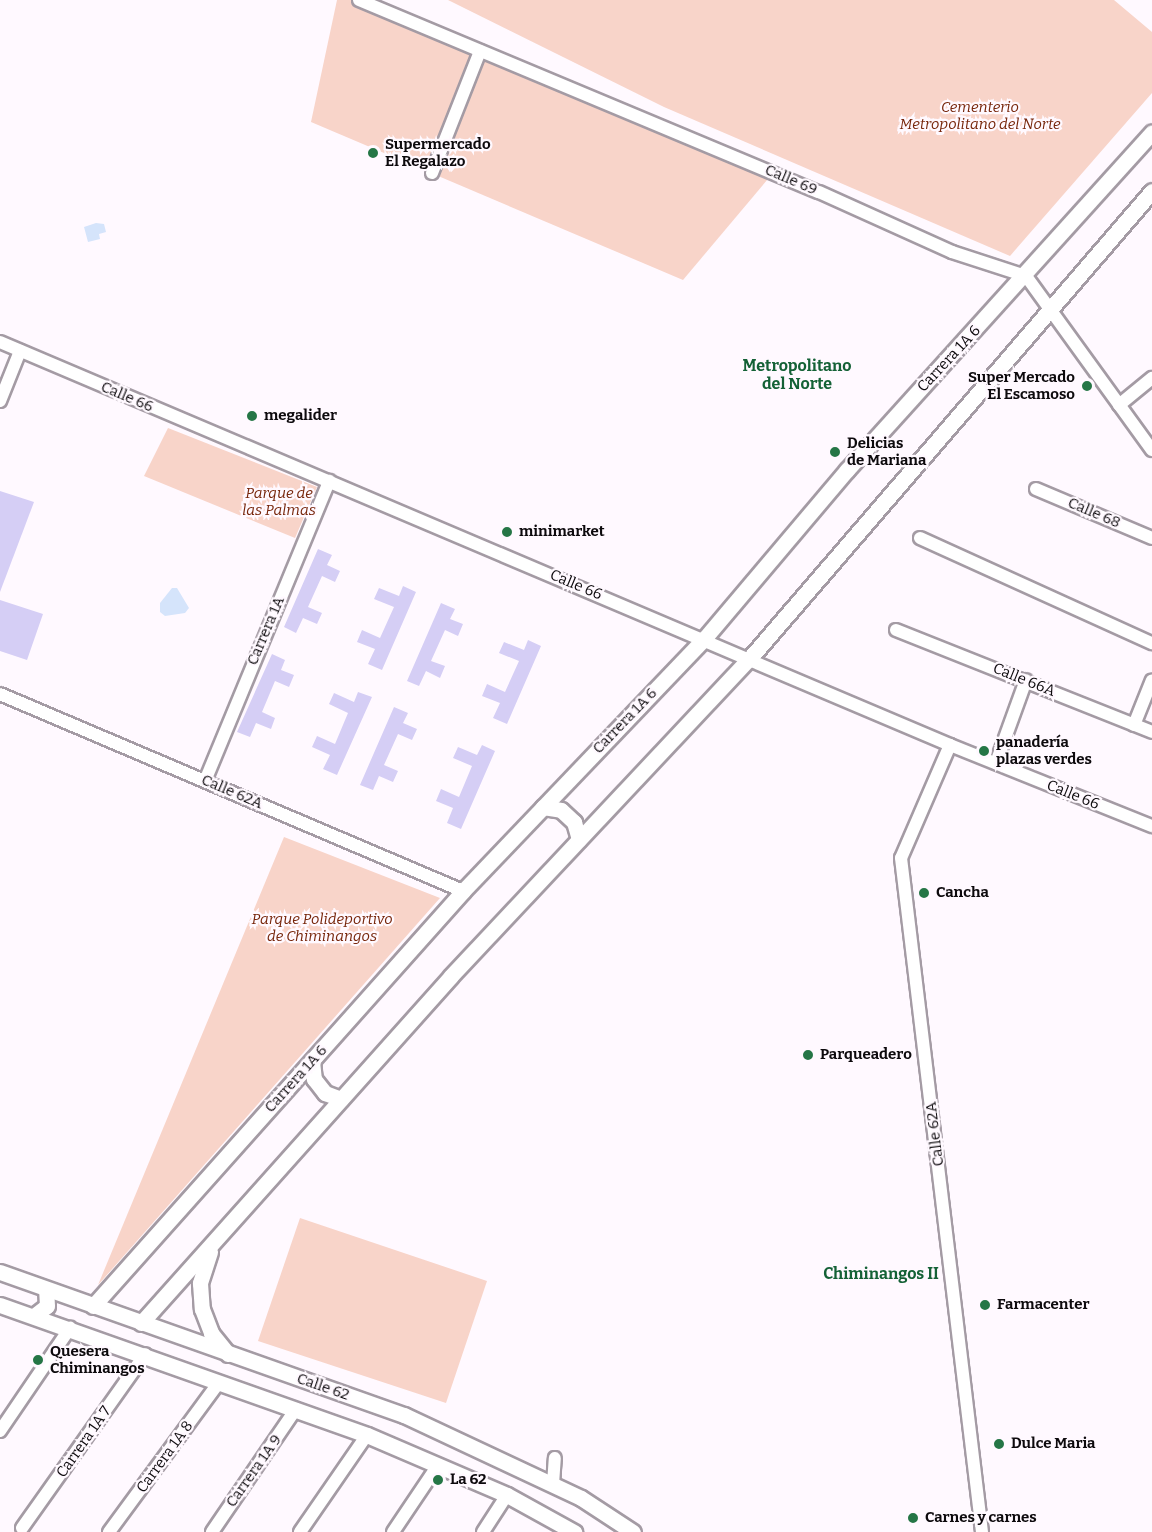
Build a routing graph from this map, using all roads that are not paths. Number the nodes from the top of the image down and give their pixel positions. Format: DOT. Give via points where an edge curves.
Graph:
graph roads {
  1 [pos="359,0"];
  2 [pos="480,51"];
  3 [pos="1152,132"];
  4 [pos="432,173"];
  5 [pos="1152,191"];
  6 [pos="1026,276"];
  7 [pos="1049,307"];
  8 [pos="0,342"];
  9 [pos="20,351"];
  10 [pos="1152,378"];
  11 [pos="0,401"];
  12 [pos="1119,405"];
  13 [pos="1152,450"];
  14 [pos="329,481"];
  15 [pos="1036,489"];
  16 [pos="920,538"];
  17 [pos="1152,538"];
  18 [pos="896,630"];
  19 [pos="704,639"];
  20 [pos="1152,643"];
  21 [pos="750,658"];
  22 [pos="1026,680"];
  23 [pos="1152,681"];
  24 [pos="0,694"];
  25 [pos="1134,725"];
  26 [pos="1152,732"];
  27 [pos="951,745"];
  28 [pos="996,764"];
  29 [pos="205,781"];
  30 [pos="543,807"];
  31 [pos="1152,826"];
  32 [pos="579,839"];
  33 [pos="463,891"];
  34 [pos="312,1061"];
  35 [pos="341,1099"];
  36 [pos="220,1236"];
  37 [pos="0,1272"];
  38 [pos="46,1289"];
  39 [pos="0,1305"];
  40 [pos="93,1305"];
  41 [pos="34,1316"];
  42 [pos="141,1323"];
  43 [pos="70,1328"];
  44 [pos="145,1354"];
  45 [pos="228,1354"];
  46 [pos="219,1382"];
  47 [pos="296,1409"];
  48 [pos="0,1431"];
  49 [pos="367,1435"];
  50 [pos="555,1458"];
  51 [pos="438,1465"];
  52 [pos="553,1484"];
  53 [pos="507,1494"];
  54 [pos="22,1528"];
  55 [pos="110,1532"];
  56 [pos="212,1532"];
  57 [pos="300,1532"];
  58 [pos="393,1532"];
  59 [pos="483,1532"];
  60 [pos="574,1532"];
  61 [pos="633,1532"];
  62 [pos="982,1532"];
  1 -- 2 [label="street, Calle 69"];
  2 -- 4 [label="street"];
  2 -- 6 [label="street, Calle 69" via="819,192 949,255"];
  3 -- 6 [label="street, Carrera 1A 6"];
  5 -- 7 [label="street"];
  6 -- 7 [label="street"];
  6 -- 19 [label="street, Carrera 1A 6" via="847,470"];
  7 -- 12 [label="street"];
  7 -- 21 [label="street"];
  8 -- 9 [label="street, Calle 66"];
  9 -- 11 [label="street"];
  9 -- 14 [label="street, Calle 66"];
  10 -- 12 [label="street"];
  12 -- 13 [label="street"];
  14 -- 19 [label="street, Calle 66"];
  14 -- 29 [label="street, Carrera 1A"];
  15 -- 17 [label="street, Calle 68"];
  16 -- 20 [label="street"];
  18 -- 22 [label="street, Calle 66A"];
  19 -- 21 [label="street, Calle 66"];
  19 -- 30 [label="street, Carrera 1A 6"];
  21 -- 27 [label="street, Calle 66"];
  21 -- 32 [label="street"];
  22 -- 25 [label="street, Calle 66A"];
  22 -- 28 [label="street"];
  23 -- 25 [label="street"];
  24 -- 29 [label="street, Calle 62A"];
  25 -- 26 [label="street, Calle 66A"];
  27 -- 28 [label="street, Calle 66"];
  27 -- 62 [label="street, Calle 62A" via="901,858"];
  28 -- 31 [label="street, Calle 66"];
  29 -- 33 [label="street, Calle 62A"];
  30 -- 32 [label="street" via="561,810 574,822"];
  30 -- 33 [label="street, Carrera 1A 6"];
  32 -- 35 [label="street"];
  33 -- 34 [label="street, Carrera 1A 6"];
  34 -- 35 [label="street" via="314,1078 320,1086"];
  34 -- 40 [label="street, Carrera 1A 6"];
  35 -- 36 [label="street"];
  36 -- 42 [label="street"];
  36 -- 45 [label="street" via="206,1258 200,1292 211,1333"];
  37 -- 38 [label="street, Calle 62"];
  38 -- 40 [label="street, Calle 62"];
  38 -- 41 [label="street" via="47,1306"];
  39 -- 41 [label="street, Calle 62"];
  40 -- 42 [label="street, Calle 62"];
  41 -- 43 [label="street, Calle 62"];
  42 -- 45 [label="street, Calle 62"];
  43 -- 44 [label="street, Calle 62"];
  43 -- 48 [label="street"];
  44 -- 46 [label="street, Calle 62"];
  44 -- 54 [label="street, Carrera 1A 7"];
  45 -- 52 [label="street, Calle 62" via="404,1415"];
  46 -- 47 [label="street, Calle 62"];
  46 -- 55 [label="street, Carrera 1A 8"];
  47 -- 49 [label="street, Calle 62"];
  47 -- 56 [label="street, Carrera 1A 9"];
  49 -- 51 [label="street, Calle 62"];
  49 -- 57 [label="street"];
  50 -- 52 [label="street"];
  51 -- 53 [label="street, Calle 62"];
  51 -- 58 [label="street"];
  52 -- 61 [label="street, Calle 62"];
  53 -- 59 [label="street"];
  53 -- 60 [label="street, Calle 62"];
}
